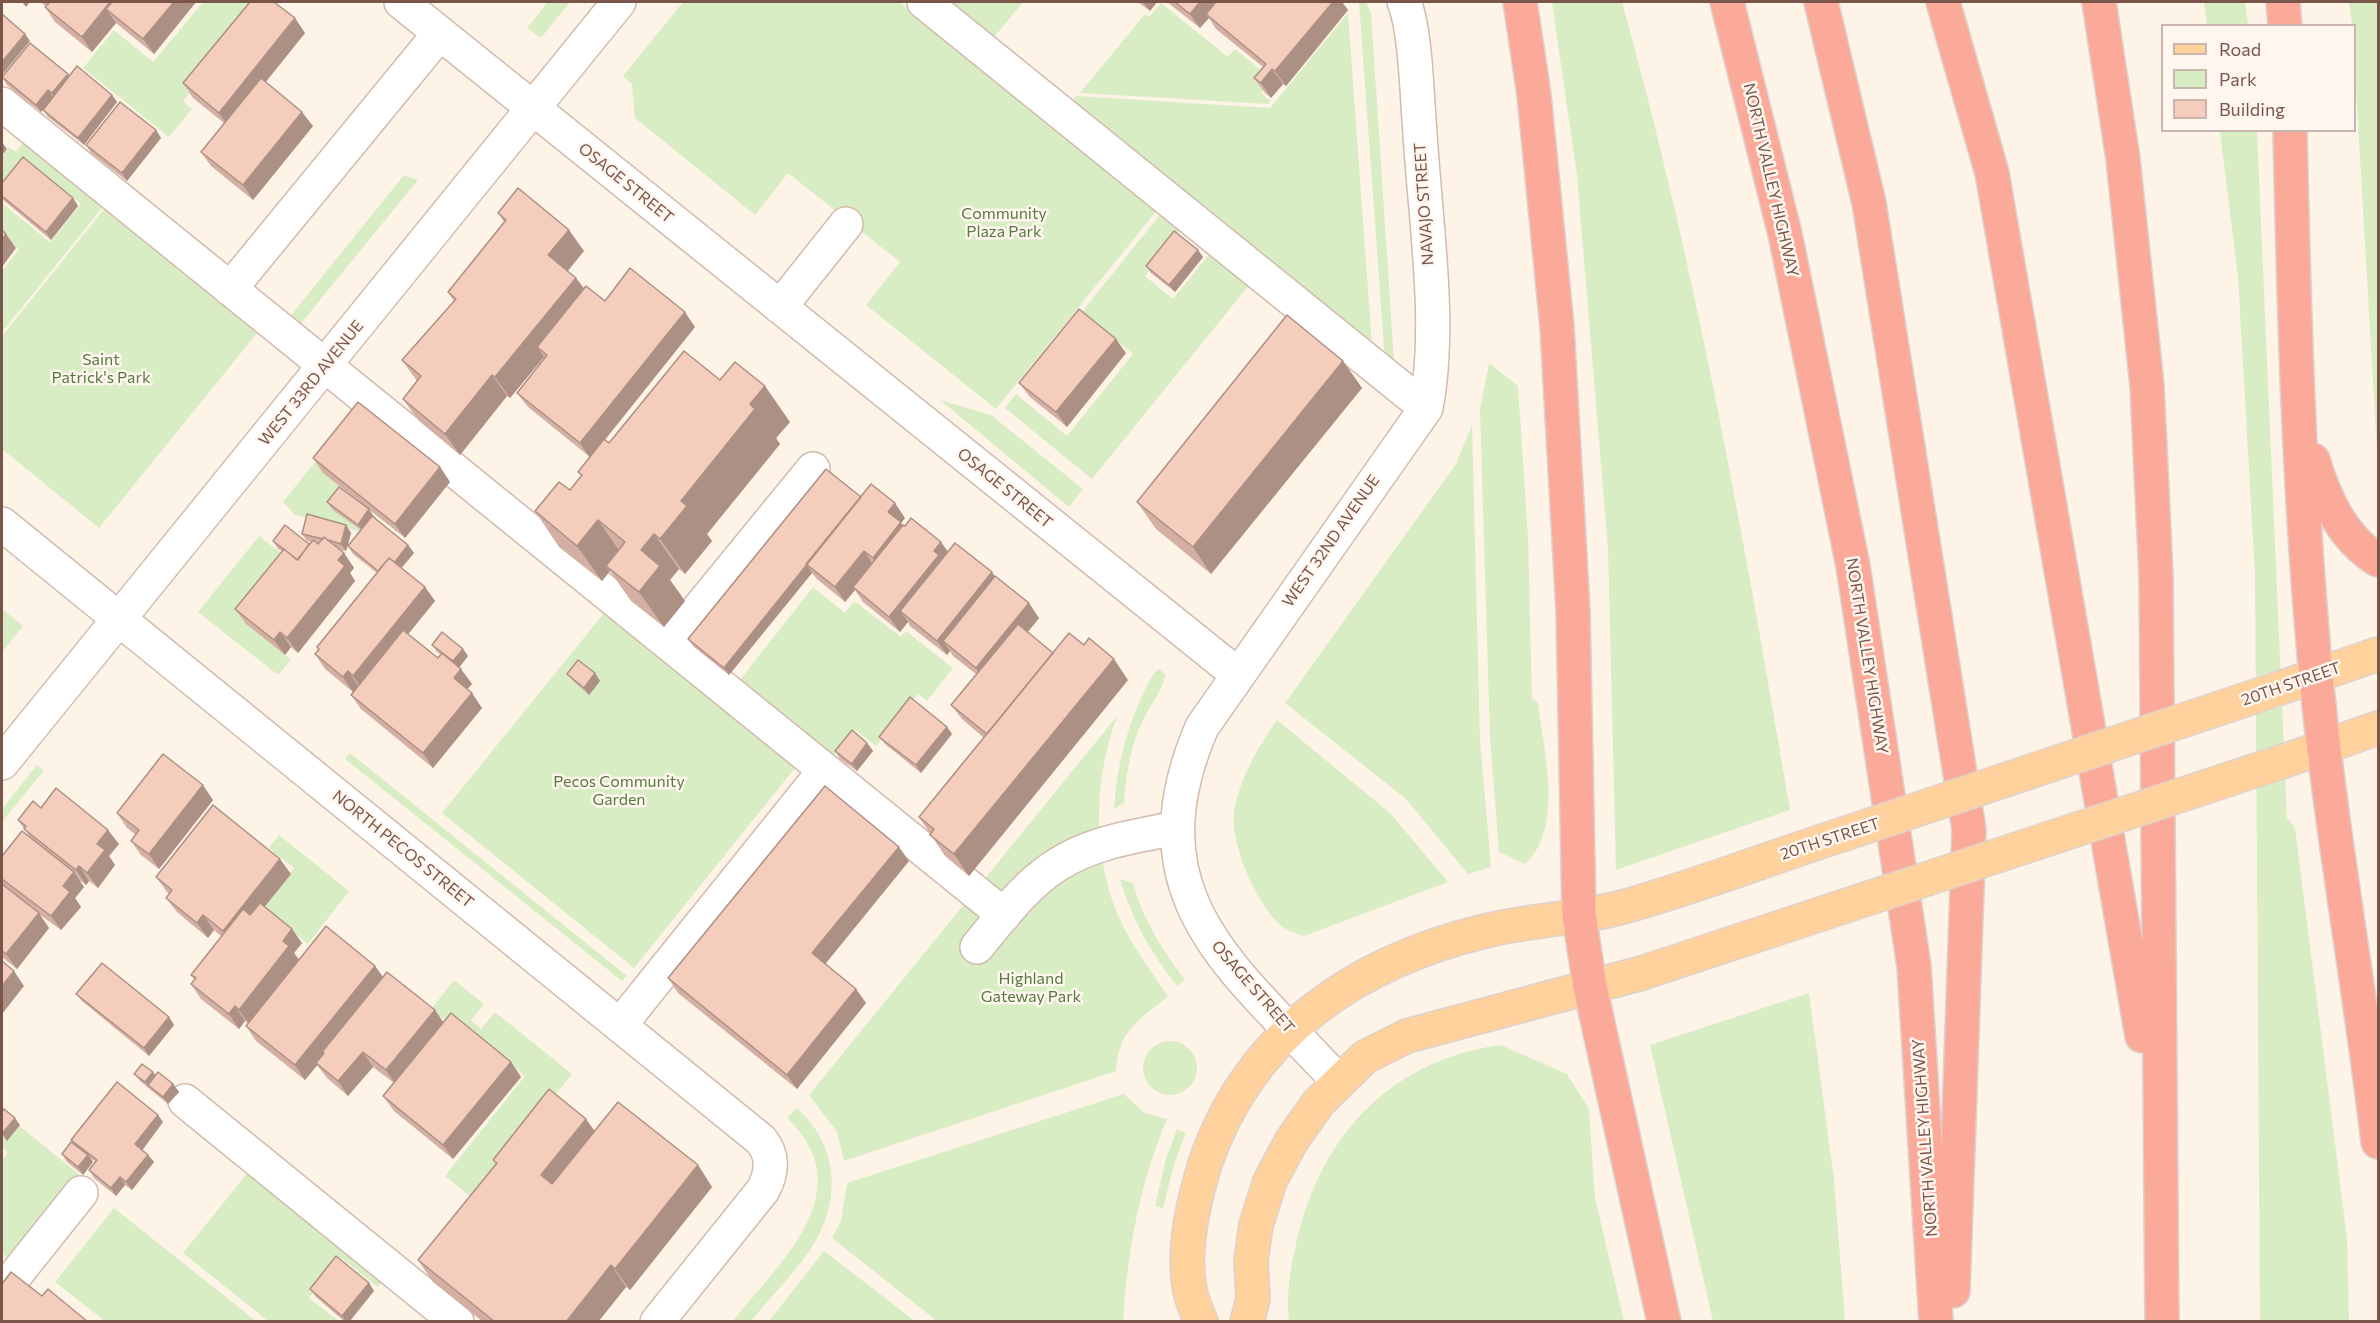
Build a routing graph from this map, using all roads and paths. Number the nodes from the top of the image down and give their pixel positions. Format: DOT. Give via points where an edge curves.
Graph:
graph roads {
  1 [pos="401,2"];
  2 [pos="619,2"];
  3 [pos="924,2"];
  4 [pos="1404,2"];
  5 [pos="1520,2"];
  6 [pos="1727,2"];
  7 [pos="1821,2"];
  8 [pos="1943,2"];
  9 [pos="2099,2"];
  10 [pos="2283,2"];
  11 [pos="2285,24"];
  12 [pos="440,33"];
  13 [pos="2,104"];
  14 [pos="533,108"];
  15 [pos="2289,132"];
  16 [pos="846,224"];
  17 [pos="230,289"];
  18 [pos="780,307"];
  19 [pos="325,366"];
  20 [pos="2296,391"];
  21 [pos="1426,408"];
  22 [pos="813,470"];
  23 [pos="2,524"];
  24 [pos="2379,560"];
  25 [pos="119,620"];
  26 [pos="670,644"];
  27 [pos="2379,654"];
  28 [pos="1236,674"];
  29 [pos="2316,676"];
  30 [pos="2379,728"];
  31 [pos="2324,747"];
  32 [pos="2,764"];
  33 [pos="825,770"];
  34 [pos="1176,828"];
  35 [pos="1004,915"];
  36 [pos="1578,915"];
  37 [pos="977,947"];
  38 [pos="1590,987"];
  39 [pos="620,1025"];
  40 [pos="1291,1030"];
  41 [pos="1338,1081"];
  42 [pos="185,1101"];
  43 [pos="2161,1141"];
  44 [pos="2379,1142"];
  45 [pos="81,1192"];
  46 [pos="6,1278"];
  47 [pos="457,1322"];
  48 [pos="657,1322"];
  49 [pos="1201,1322"];
  50 [pos="1247,1322"];
  51 [pos="1664,1322"];
  52 [pos="1936,1322"];
  53 [pos="1952,1322"];
  54 [pos="2162,1322"];
  1 -- 12 [label="street, OSAGE STREET"];
  2 -- 14 [label="street, WEST 33RD AVENUE"];
  3 -- 21 [label="street"];
  4 -- 21 [label="street, NAVAJO STREET" via="1416,76 1433,332"];
  5 -- 36 [label="highway" via="1534,95 1558,338 1573,611"];
  6 -- 52 [label="highway, NORTH VALLEY HIGHWAY" via="1785,234 1853,566 1914,966"];
  7 -- 53 [label="highway" via="1869,203 1969,830"];
  8 -- 43 [label="highway" via="1992,173"];
  9 -- 43 [label="highway" via="2123,159 2147,386 2156,576"];
  10 -- 11 [label="highway"];
  12 -- 14 [label="street, OSAGE STREET"];
  12 -- 17 [label="street"];
  13 -- 17 [label="street"];
  14 -- 18 [label="street, OSAGE STREET"];
  14 -- 19 [label="street, WEST 33RD AVENUE"];
  15 -- 20 [label="highway"];
  16 -- 18 [label="street"];
  17 -- 19 [label="street"];
  18 -- 28 [label="street, OSAGE STREET"];
  19 -- 25 [label="street, WEST 33RD AVENUE"];
  19 -- 26 [label="street"];
  20 -- 24 [label="highway" via="2327,501 2352,537"];
  20 -- 29 [label="highway"];
  21 -- 28 [label="street, WEST 32ND AVENUE"];
  22 -- 26 [label="street"];
  23 -- 25 [label="street, NORTH PECOS STREET"];
  25 -- 32 [label="street, WEST 33RD AVENUE"];
  25 -- 39 [label="street, NORTH PECOS STREET"];
  26 -- 33 [label="street"];
  27 -- 29 [label="main road, 20TH STREET"];
  28 -- 34 [label="street, OSAGE STREET" via="1202,727 1187,762"];
  29 -- 31 [label="highway"];
  29 -- 36 [label="main road, 20TH STREET, bridge" via="1628,906"];
  30 -- 31 [label="main road"];
  31 -- 38 [label="main road, bridge"];
  31 -- 44 [label="highway"];
  33 -- 35 [label="street"];
  33 -- 39 [label="street"];
  34 -- 35 [label="street" via="1090,849 1058,864"];
  34 -- 40 [label="street, OSAGE STREET" via="1186,889 1207,934"];
  35 -- 37 [label="street"];
  36 -- 38 [label="highway"];
  36 -- 40 [label="main road, 20TH STREET" via="1486,930 1414,953 1372,970 1332,994"];
  38 -- 41 [label="main road" via="1407,1036 1365,1057"];
  38 -- 51 [label="highway"];
  39 -- 48 [label="street, NORTH PECOS STREET" via="761,1140 771,1165 763,1191"];
  40 -- 41 [label="street, OSAGE STREET"];
  40 -- 49 [label="main road, 20TH STREET" via="1238,1093 1214,1138 1197,1190 1188,1245 1190,1291"];
  41 -- 50 [label="main road" via="1292,1140 1270,1181 1256,1225 1251,1261 1253,1299"];
  42 -- 47 [label="street"];
  43 -- 54 [label="highway"];
  45 -- 46 [label="street"];
}
